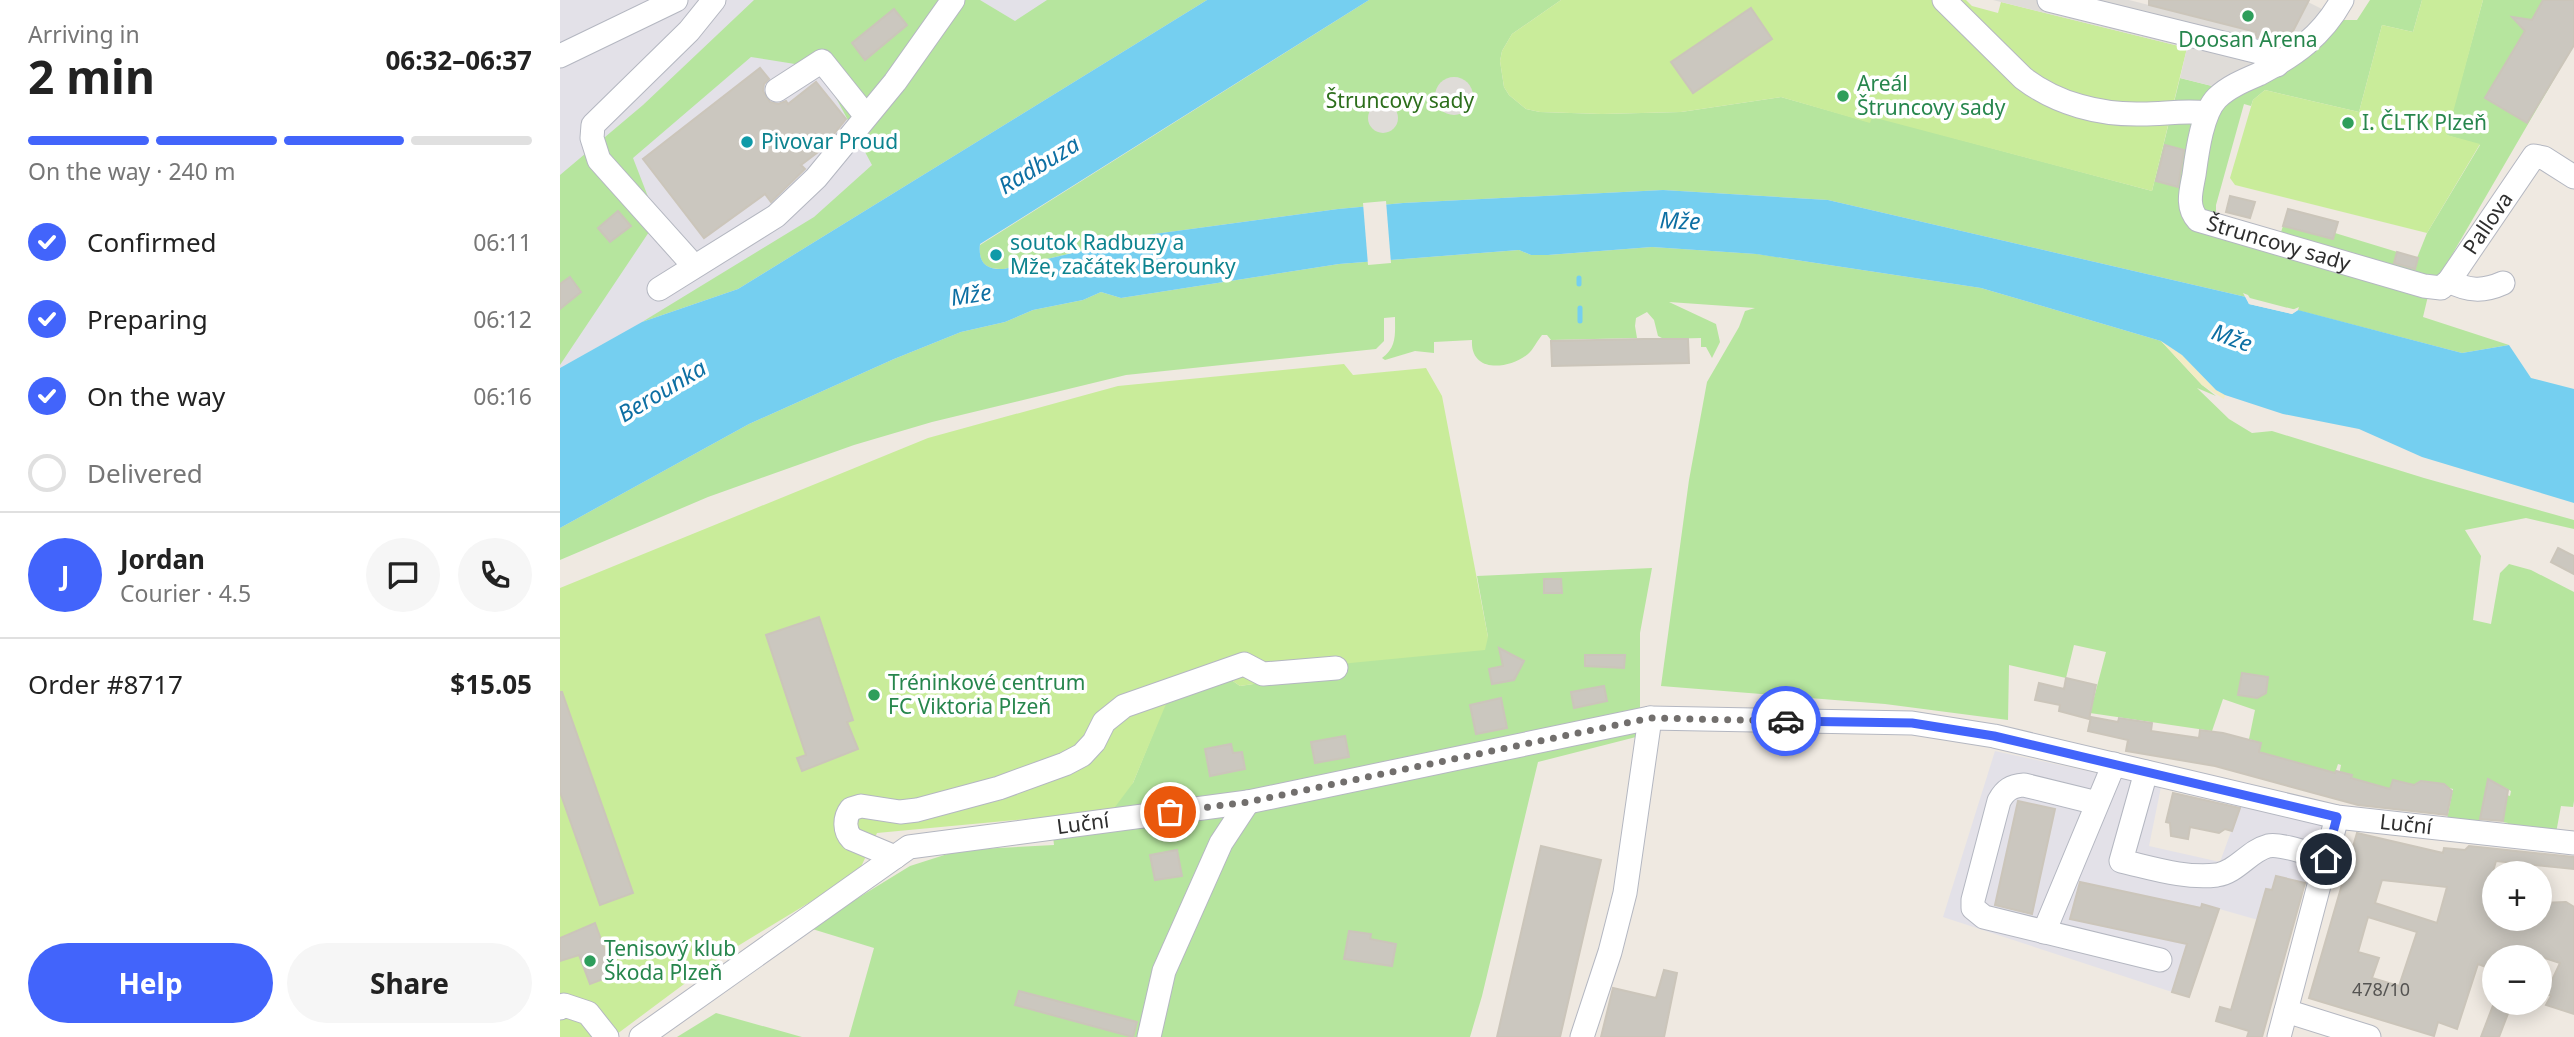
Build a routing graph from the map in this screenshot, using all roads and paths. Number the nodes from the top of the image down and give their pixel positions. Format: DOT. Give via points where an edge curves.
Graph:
graph roads {
  1 [pos="676,0"];
  2 [pos="714,0"];
  3 [pos="953,0"];
  4 [pos="1945,0"];
  5 [pos="2049,0"];
  6 [pos="2342,0"];
  7 [pos="560,55"];
  8 [pos="2277,65"];
  9 [pos="778,90"];
  10 [pos="2207,113"];
  11 [pos="866,116"];
  12 [pos="2574,177"];
  13 [pos="694,266"];
  14 [pos="2503,283"];
  15 [pos="2445,284"];
  16 [pos="659,289"];
  17 [pos="1336,668"];
  18 [pos="1650,718"];
  19 [pos="2114,764"];
  20 [pos="2146,772"];
  21 [pos="1248,802"];
  22 [pos="2097,803"];
  23 [pos="2337,817"];
  24 [pos="2574,843"];
  25 [pos="895,857"];
  26 [pos="2326,859"];
  27 [pos="2044,932"];
  28 [pos="2160,960"];
  29 [pos="560,1008"];
  30 [pos="2286,1011"];
  31 [pos="607,1037"];
  32 [pos="641,1037"];
  33 [pos="1149,1037"];
  34 [pos="1582,1037"];
  35 [pos="2279,1037"];
  36 [pos="2369,1037"];
  1 -- 7 [label="street"];
  2 -- 13 [label="street" via="689,31 615,100 593,125 592,138 599,160"];
  3 -- 11 [label="street"];
  4 -- 10 [label="street" via="2023,78 2064,102 2126,114"];
  5 -- 8 [label="street" via="2263,53"];
  6 -- 8 [label="street" via="2323,30"];
  8 -- 10 [label="street" via="2216,98"];
  9 -- 11 [label="street" via="822,61"];
  10 -- 15 [label="street, Štruncovy sady" via="2190,195 2190,209 2198,220 2424,286"];
  11 -- 13 [label="street" via="816,178 776,215"];
  12 -- 15 [label="street, Pallova" via="2534,156"];
  13 -- 16 [label="street"];
  14 -- 15 [label="street" via="2478,290"];
  17 -- 25 [label="street" via="1263,674 1244,664 1124,705 1104,722 1082,755 1065,764 917,810 850,809 847,835"];
  18 -- 19 [label="street, Luční" via="1912,723 1994,736"];
  18 -- 21 [label="street, Luční"];
  18 -- 34 [label="street" via="1625,893"];
  19 -- 20 [label="street, Luční"];
  19 -- 22 [label="street"];
  20 -- 23 [label="street, Luční"];
  20 -- 26 [label="street" via="2121,861 2200,876 2230,871 2267,846"];
  21 -- 25 [label="street, Luční" via="909,846"];
  21 -- 33 [label="street" via="1221,843 1164,971"];
  22 -- 27 [label="street"];
  22 -- 27 [label="street" via="2024,785 2013,786 1999,801 1973,908 1984,917"];
  23 -- 24 [label="street, Luční"];
  23 -- 26 [label="street"];
  25 -- 32 [label="street, Luční"];
  26 -- 30 [label="street"];
  27 -- 28 [label="street"];
  29 -- 31 [label="street" via="564,1005 588,1013"];
  30 -- 35 [label="street"];
  30 -- 36 [label="street"];
}
